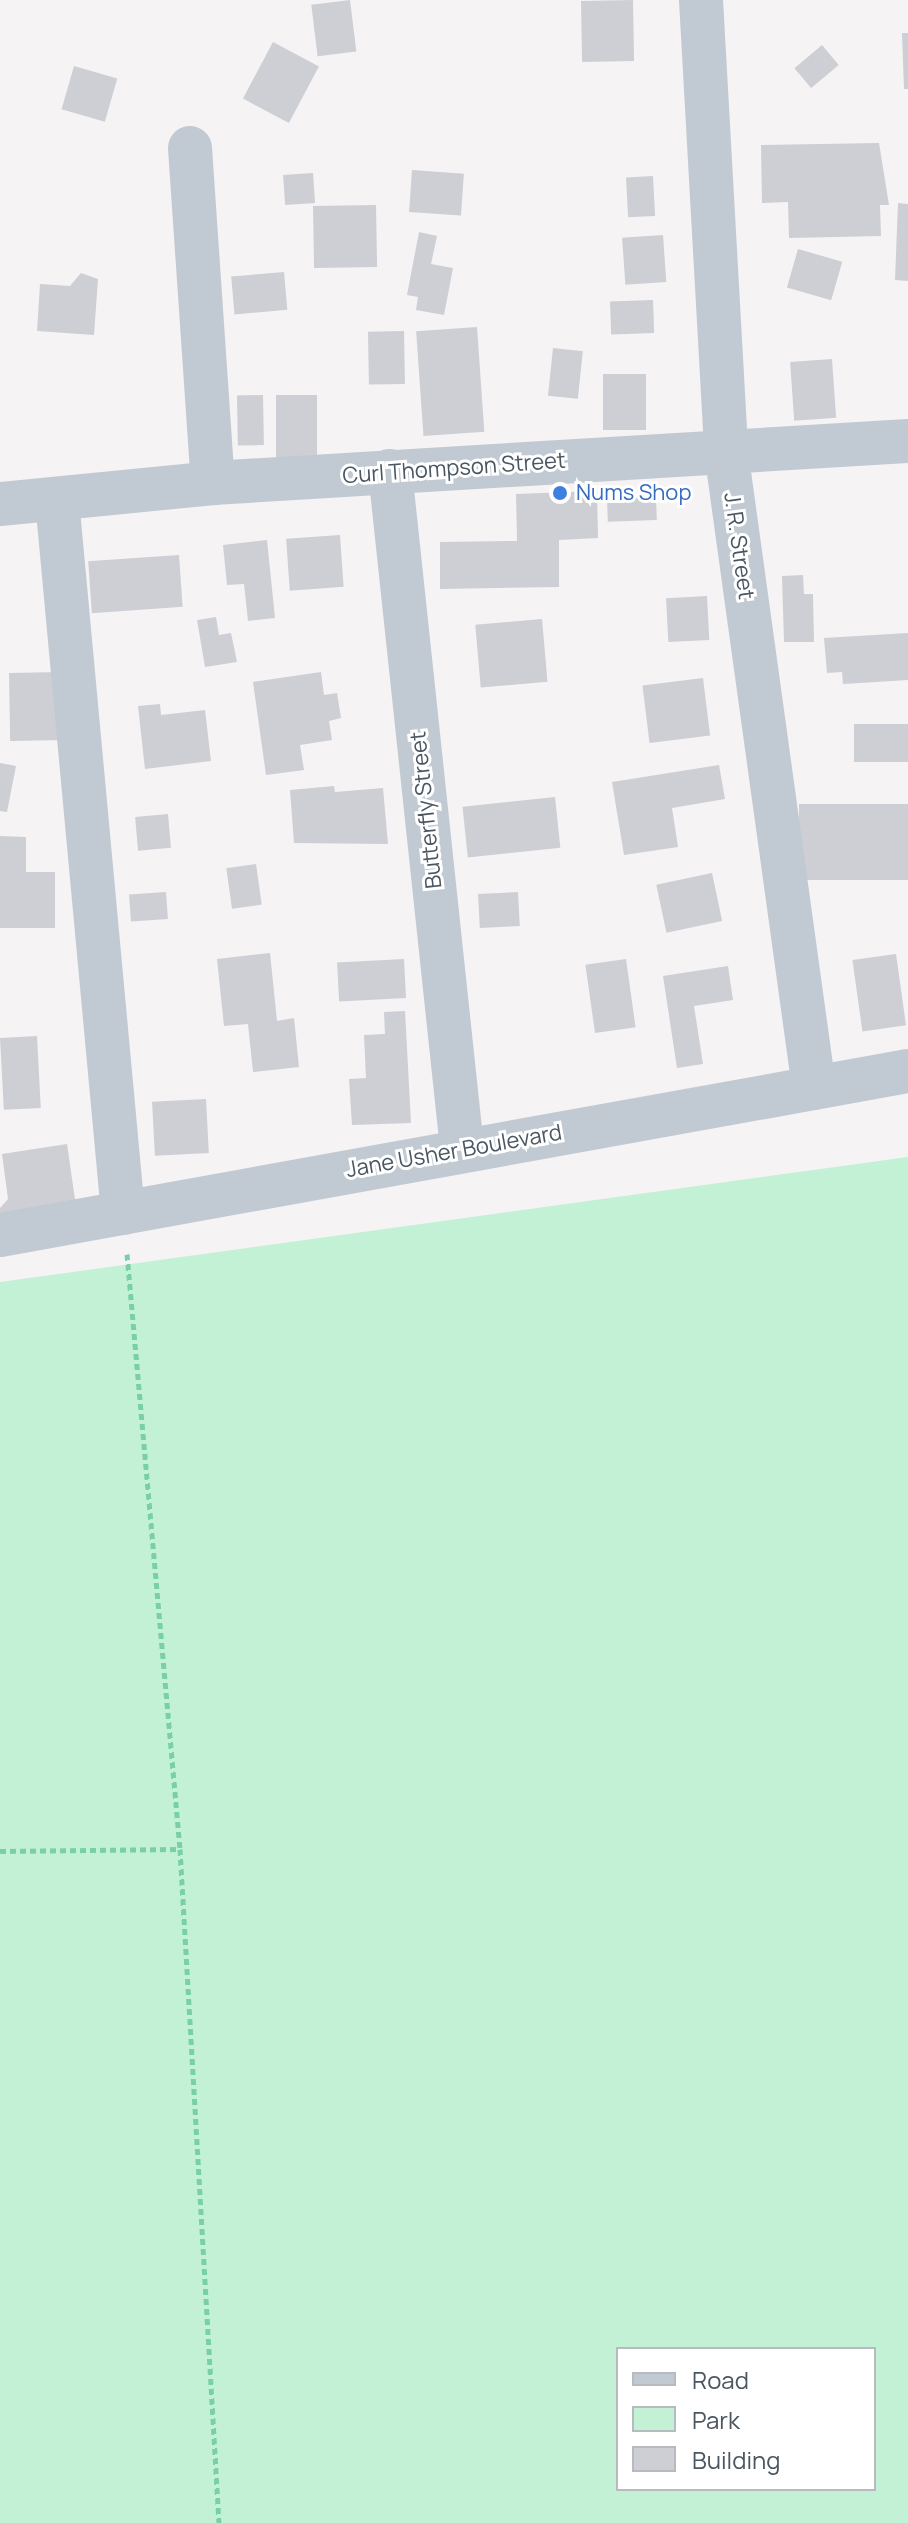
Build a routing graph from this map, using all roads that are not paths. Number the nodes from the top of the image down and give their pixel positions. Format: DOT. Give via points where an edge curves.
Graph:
graph roads {
  1 [pos="701,0"];
  2 [pos="190,148"];
  3 [pos="908,441"];
  4 [pos="726,451"];
  5 [pos="390,471"];
  6 [pos="213,483"];
  7 [pos="57,500"];
  8 [pos="0,504"];
  9 [pos="908,1071"];
  10 [pos="814,1088"];
  11 [pos="462,1148"];
  12 [pos="123,1213"];
  13 [pos="0,1235"];
  1 -- 4 [label="street, J. R. Street"];
  2 -- 6 [label="street"];
  3 -- 4 [label="street, Curl Thompson Street"];
  4 -- 5 [label="street, Curl Thompson Street"];
  4 -- 10 [label="street, J. R. Street"];
  5 -- 6 [label="street, Curl Thompson Street"];
  5 -- 11 [label="street, Butterfly Street"];
  6 -- 7 [label="street, Curl Thompson Street"];
  7 -- 8 [label="street, Curl Thompson Street"];
  7 -- 12 [label="street"];
  9 -- 10 [label="street, Jane Usher Boulevard"];
  10 -- 11 [label="street, Jane Usher Boulevard"];
  11 -- 12 [label="street, Jane Usher Boulevard"];
  12 -- 13 [label="street, Jane Usher Boulevard"];
}
